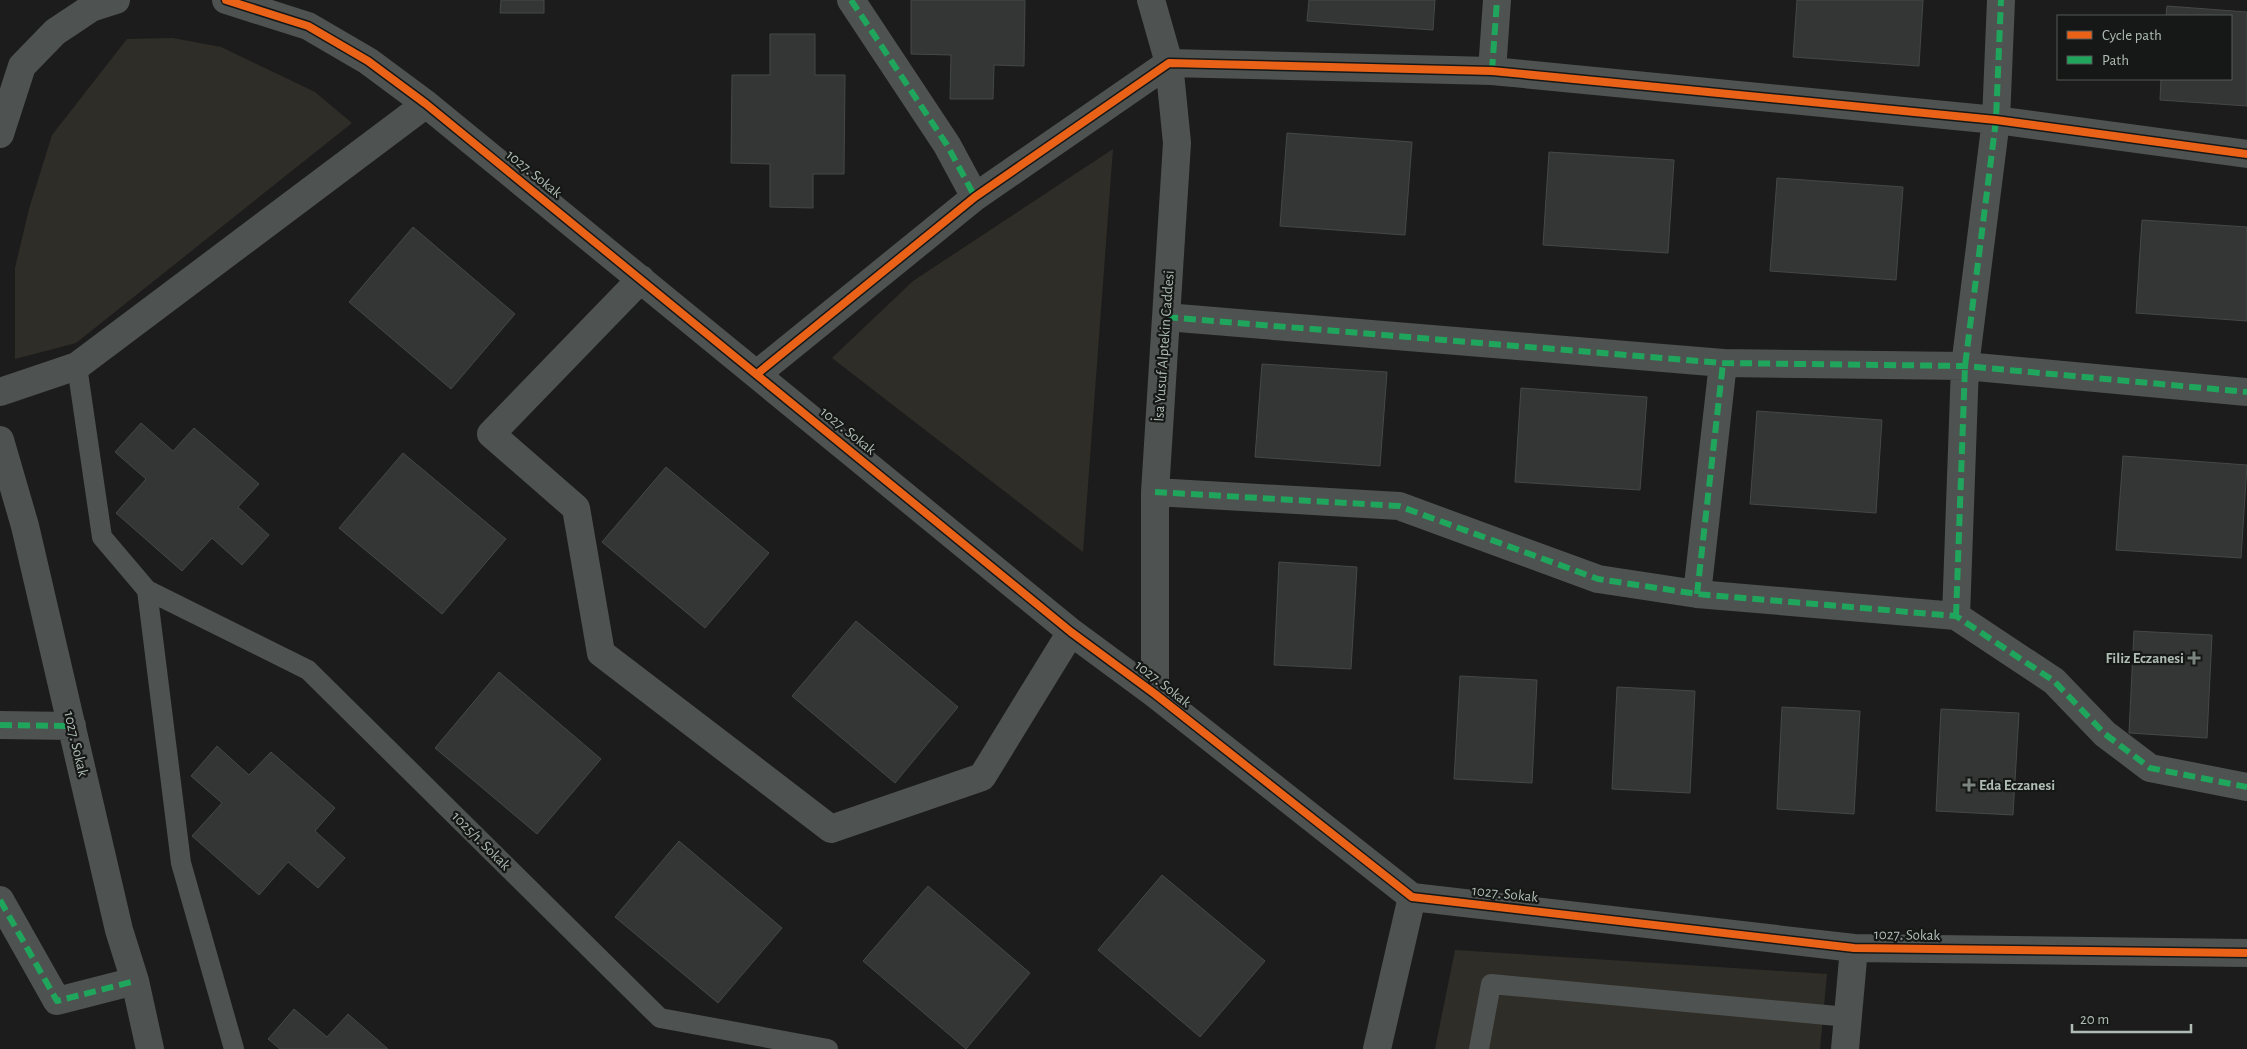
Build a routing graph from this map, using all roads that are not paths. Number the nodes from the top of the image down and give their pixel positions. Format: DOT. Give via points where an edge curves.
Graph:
graph roads {
  1 [pos="116,0"];
  2 [pos="226,0"];
  3 [pos="851,0"];
  4 [pos="1151,0"];
  5 [pos="1497,0"];
  6 [pos="2001,0"];
  7 [pos="1169,64"];
  8 [pos="1492,71"];
  9 [pos="426,104"];
  10 [pos="1996,120"];
  11 [pos="0,134"];
  12 [pos="2247,154"];
  13 [pos="975,197"];
  14 [pos="641,279"];
  15 [pos="1166,317"];
  16 [pos="1723,363"];
  17 [pos="77,366"];
  18 [pos="1965,366"];
  19 [pos="757,374"];
  20 [pos="0,392"];
  21 [pos="2247,392"];
  22 [pos="0,440"];
  23 [pos="1155,492"];
  24 [pos="147,590"];
  25 [pos="1697,594"];
  26 [pos="1956,616"];
  27 [pos="1071,632"];
  28 [pos="1155,694"];
  29 [pos="0,725"];
  30 [pos="72,726"];
  31 [pos="2247,787"];
  32 [pos="1412,898"];
  33 [pos="0,900"];
  34 [pos="1854,948"];
  35 [pos="2247,953"];
  36 [pos="135,981"];
  37 [pos="1848,1017"];
  38 [pos="150,1049"];
  39 [pos="234,1049"];
  40 [pos="828,1049"];
  41 [pos="1377,1049"];
  42 [pos="1478,1049"];
  43 [pos="1844,1049"];
  1 -- 11 [label="street" via="91,8 55,32 22,66"];
  2 -- 9 [label="street, 1027. Sokak" via="308,26 368,62"];
  3 -- 13 [label="street" via="947,145"];
  4 -- 7 [label="street, İsa Yusuf Alptekin Caddesi"];
  5 -- 8 [label="street"];
  6 -- 10 [label="street"];
  7 -- 8 [label="street"];
  7 -- 13 [label="street"];
  7 -- 15 [label="street, İsa Yusuf Alptekin Caddesi" via="1177,143"];
  8 -- 10 [label="street"];
  9 -- 14 [label="street, 1027. Sokak"];
  9 -- 17 [label="street"];
  10 -- 12 [label="street"];
  10 -- 18 [label="street"];
  13 -- 19 [label="street"];
  14 -- 19 [label="street, 1027. Sokak"];
  14 -- 27 [label="street" via="491,434 576,508 602,653 831,829 982,777"];
  15 -- 16 [label="street"];
  15 -- 23 [label="street, İsa Yusuf Alptekin Caddesi"];
  16 -- 18 [label="street"];
  16 -- 25 [label="street"];
  17 -- 20 [label="street"];
  17 -- 24 [label="lane" via="102,537"];
  18 -- 21 [label="street"];
  18 -- 26 [label="street"];
  19 -- 27 [label="street, 1027. Sokak"];
  22 -- 30 [label="street, 1027. Sokak" via="25,526"];
  23 -- 25 [label="street" via="1399,506 1598,579"];
  23 -- 28 [label="street, İsa Yusuf Alptekin Caddesi"];
  24 -- 39 [label="lane" via="181,862"];
  24 -- 40 [label="lane, 1025/1. Sokak" via="308,670 660,1018"];
  25 -- 26 [label="street"];
  26 -- 31 [label="street" via="2054,681 2105,734 2150,768"];
  27 -- 28 [label="street, 1027. Sokak"];
  28 -- 32 [label="street, 1027. Sokak"];
  29 -- 30 [label="street"];
  30 -- 36 [label="street, 1027. Sokak" via="119,930"];
  32 -- 34 [label="street, 1027. Sokak"];
  32 -- 41 [label="street"];
  33 -- 36 [label="street" via="57,1001"];
  34 -- 35 [label="street, 1027. Sokak"];
  34 -- 37 [label="street"];
  36 -- 38 [label="street, 1027. Sokak"];
  37 -- 42 [label="lane" via="1491,984"];
  37 -- 43 [label="street"];
}
